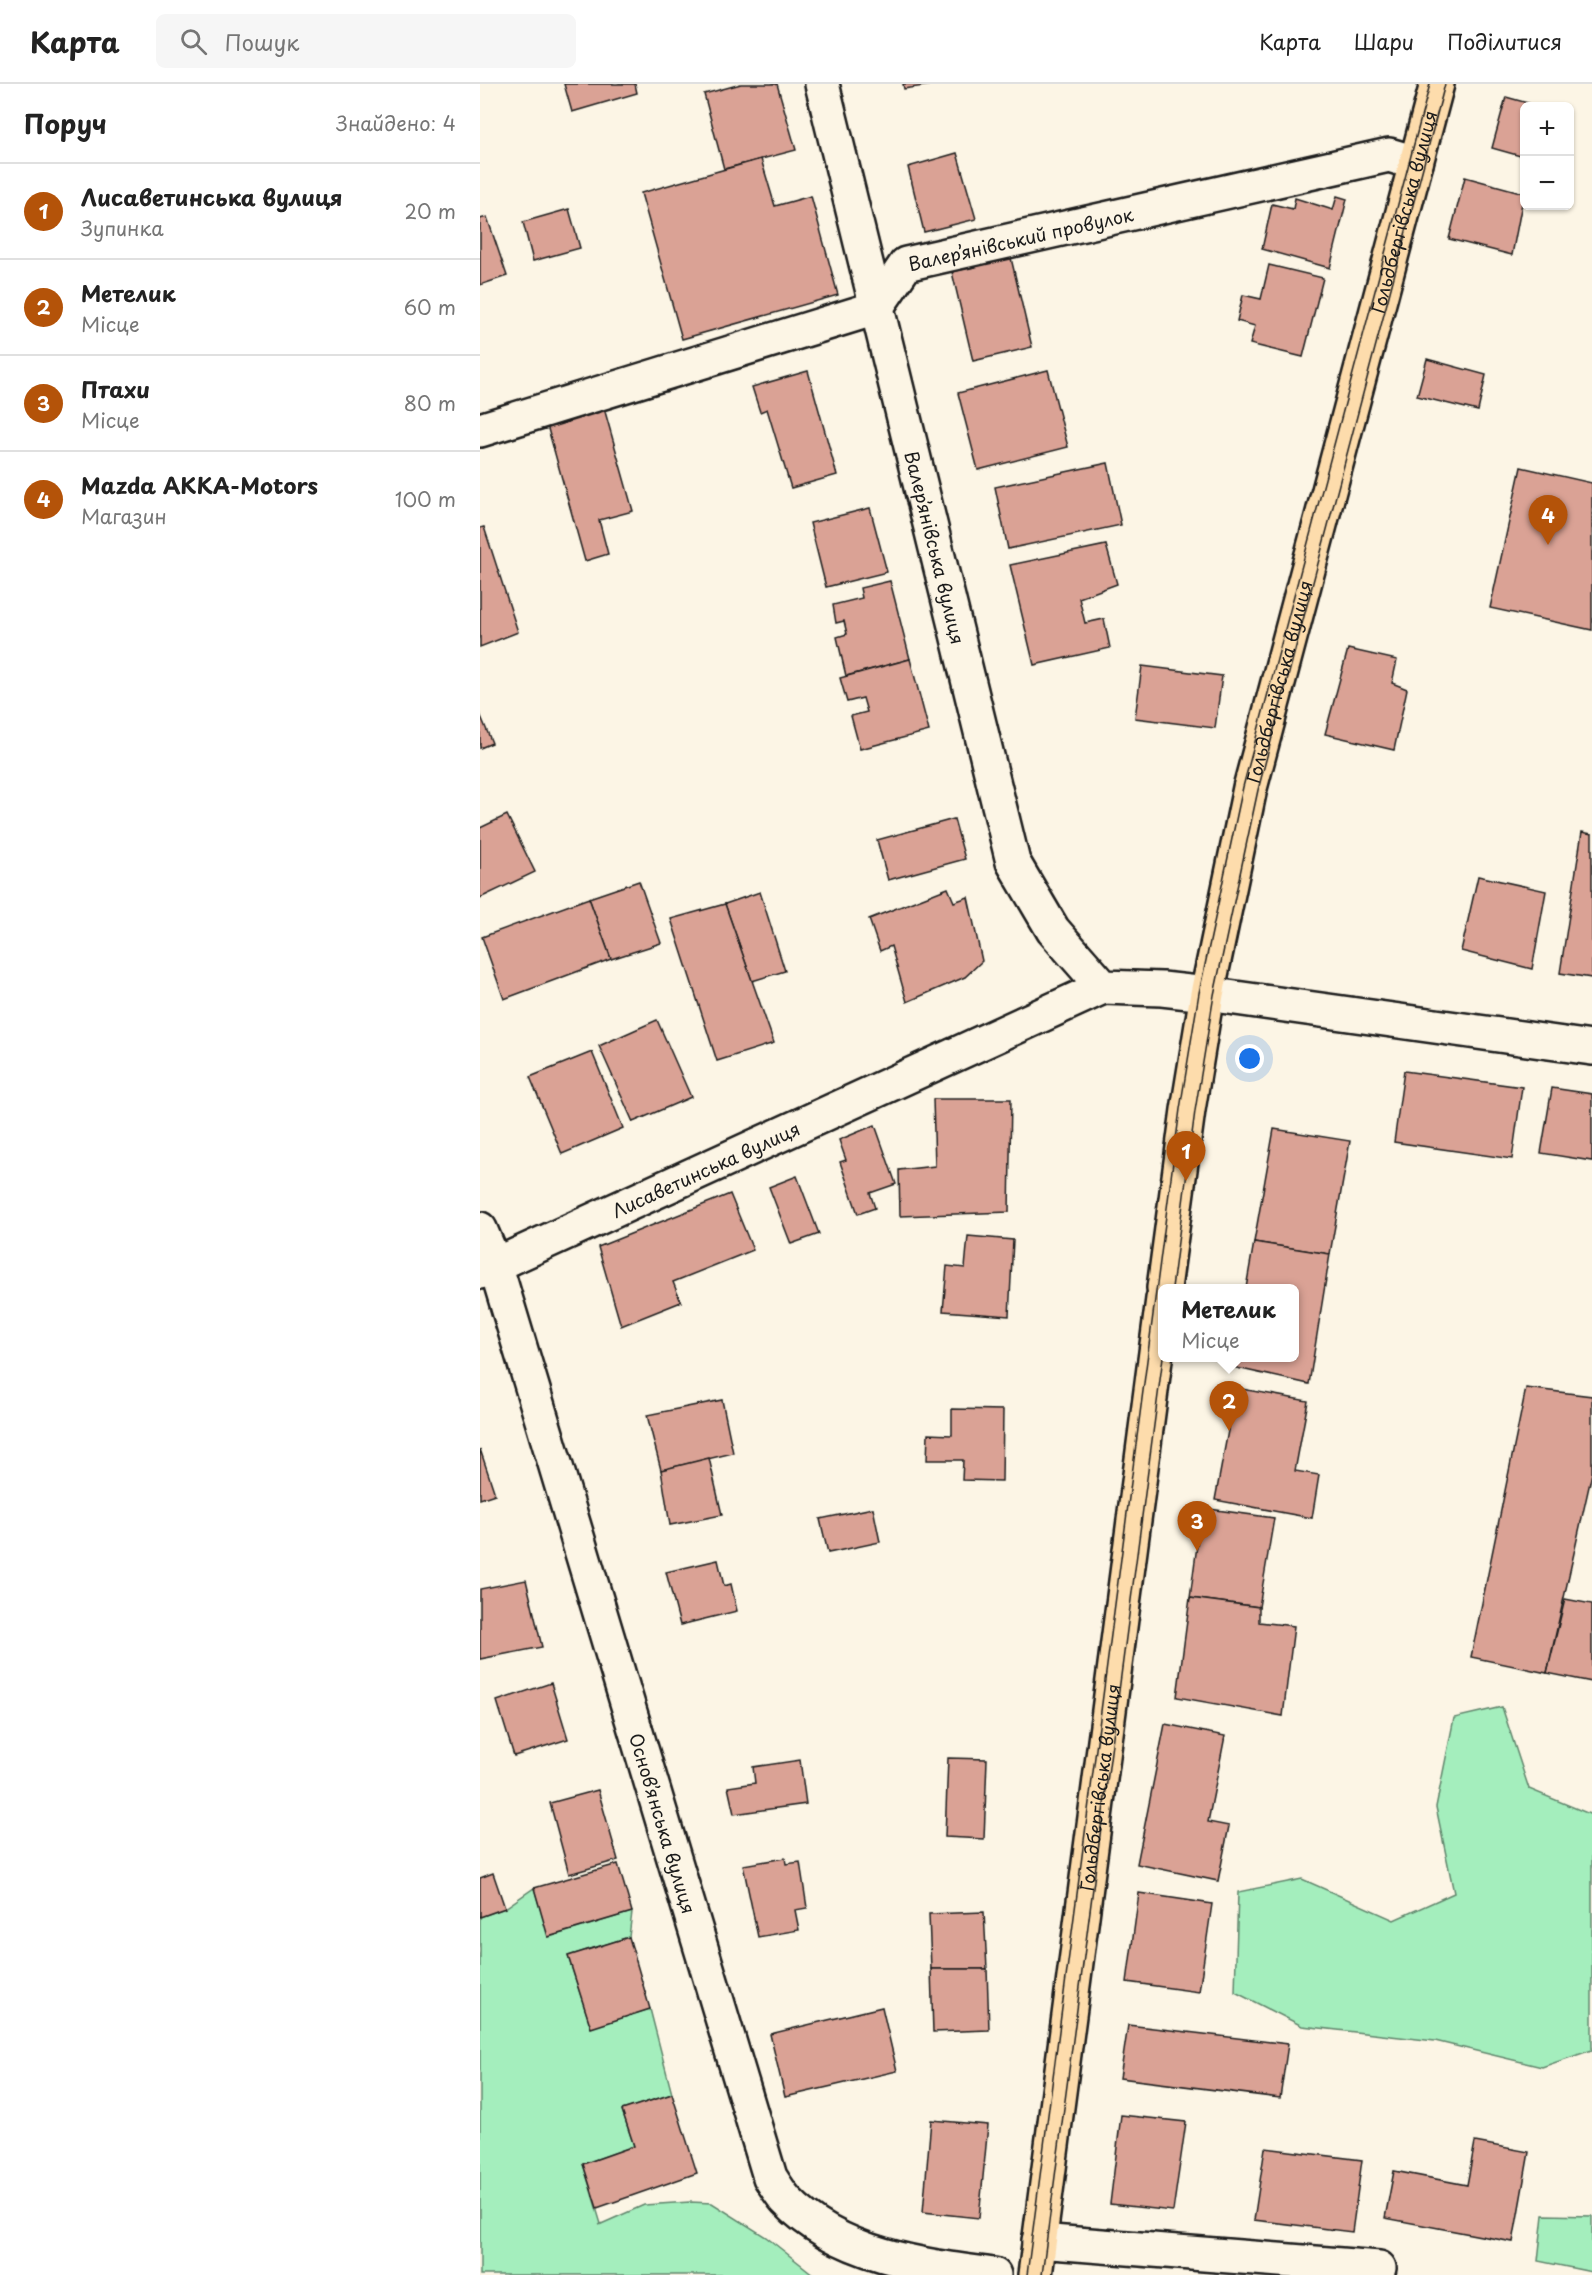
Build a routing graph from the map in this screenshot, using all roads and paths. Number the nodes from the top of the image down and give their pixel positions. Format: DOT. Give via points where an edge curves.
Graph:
graph roads {
  1 [pos="822,84"];
  2 [pos="1437,84"];
  3 [pos="1416,163"];
  4 [pos="876,308"];
  5 [pos="480,430"];
  6 [pos="1103,987"];
  7 [pos="1207,994"];
  8 [pos="1592,1048"];
  9 [pos="480,1229"];
  10 [pos="488,1268"];
  11 [pos="1165,1284"];
  12 [pos="1158,1337"];
  13 [pos="1039,2241"];
  14 [pos="1379,2268"];
  15 [pos="994,2275"];
  16 [pos="1035,2275"];
  1 -- 4 [label="street, Валер’янівська вулиця"];
  2 -- 3 [label="main road, Гольдбергівська вулиця"];
  3 -- 4 [label="street, Валер’янівський провулок" via="1389,155 906,264"];
  3 -- 7 [label="main road, Гольдбергівська вулиця" via="1253,777"];
  4 -- 5 [label="street"];
  4 -- 6 [label="street, Валер’янівська вулиця" via="1013,862 1053,930"];
  6 -- 7 [label="street, Лисаветинська вулиця"];
  6 -- 10 [label="street, Лисаветинська вулиця"];
  7 -- 8 [label="street, Лисаветинська вулиця"];
  7 -- 11 [label="main road, Гольдбергівська вулиця"];
  9 -- 10 [label="street, Основ’янська вулиця"];
  10 -- 15 [label="street, Основ’янська вулиця" via="770,2177 785,2199 836,2237 931,2266"];
  12 -- 13 [label="main road, Гольдбергівська вулиця"];
  13 -- 14 [label="street"];
  13 -- 16 [label="main road, Гольдбергівська вулиця"];
}
